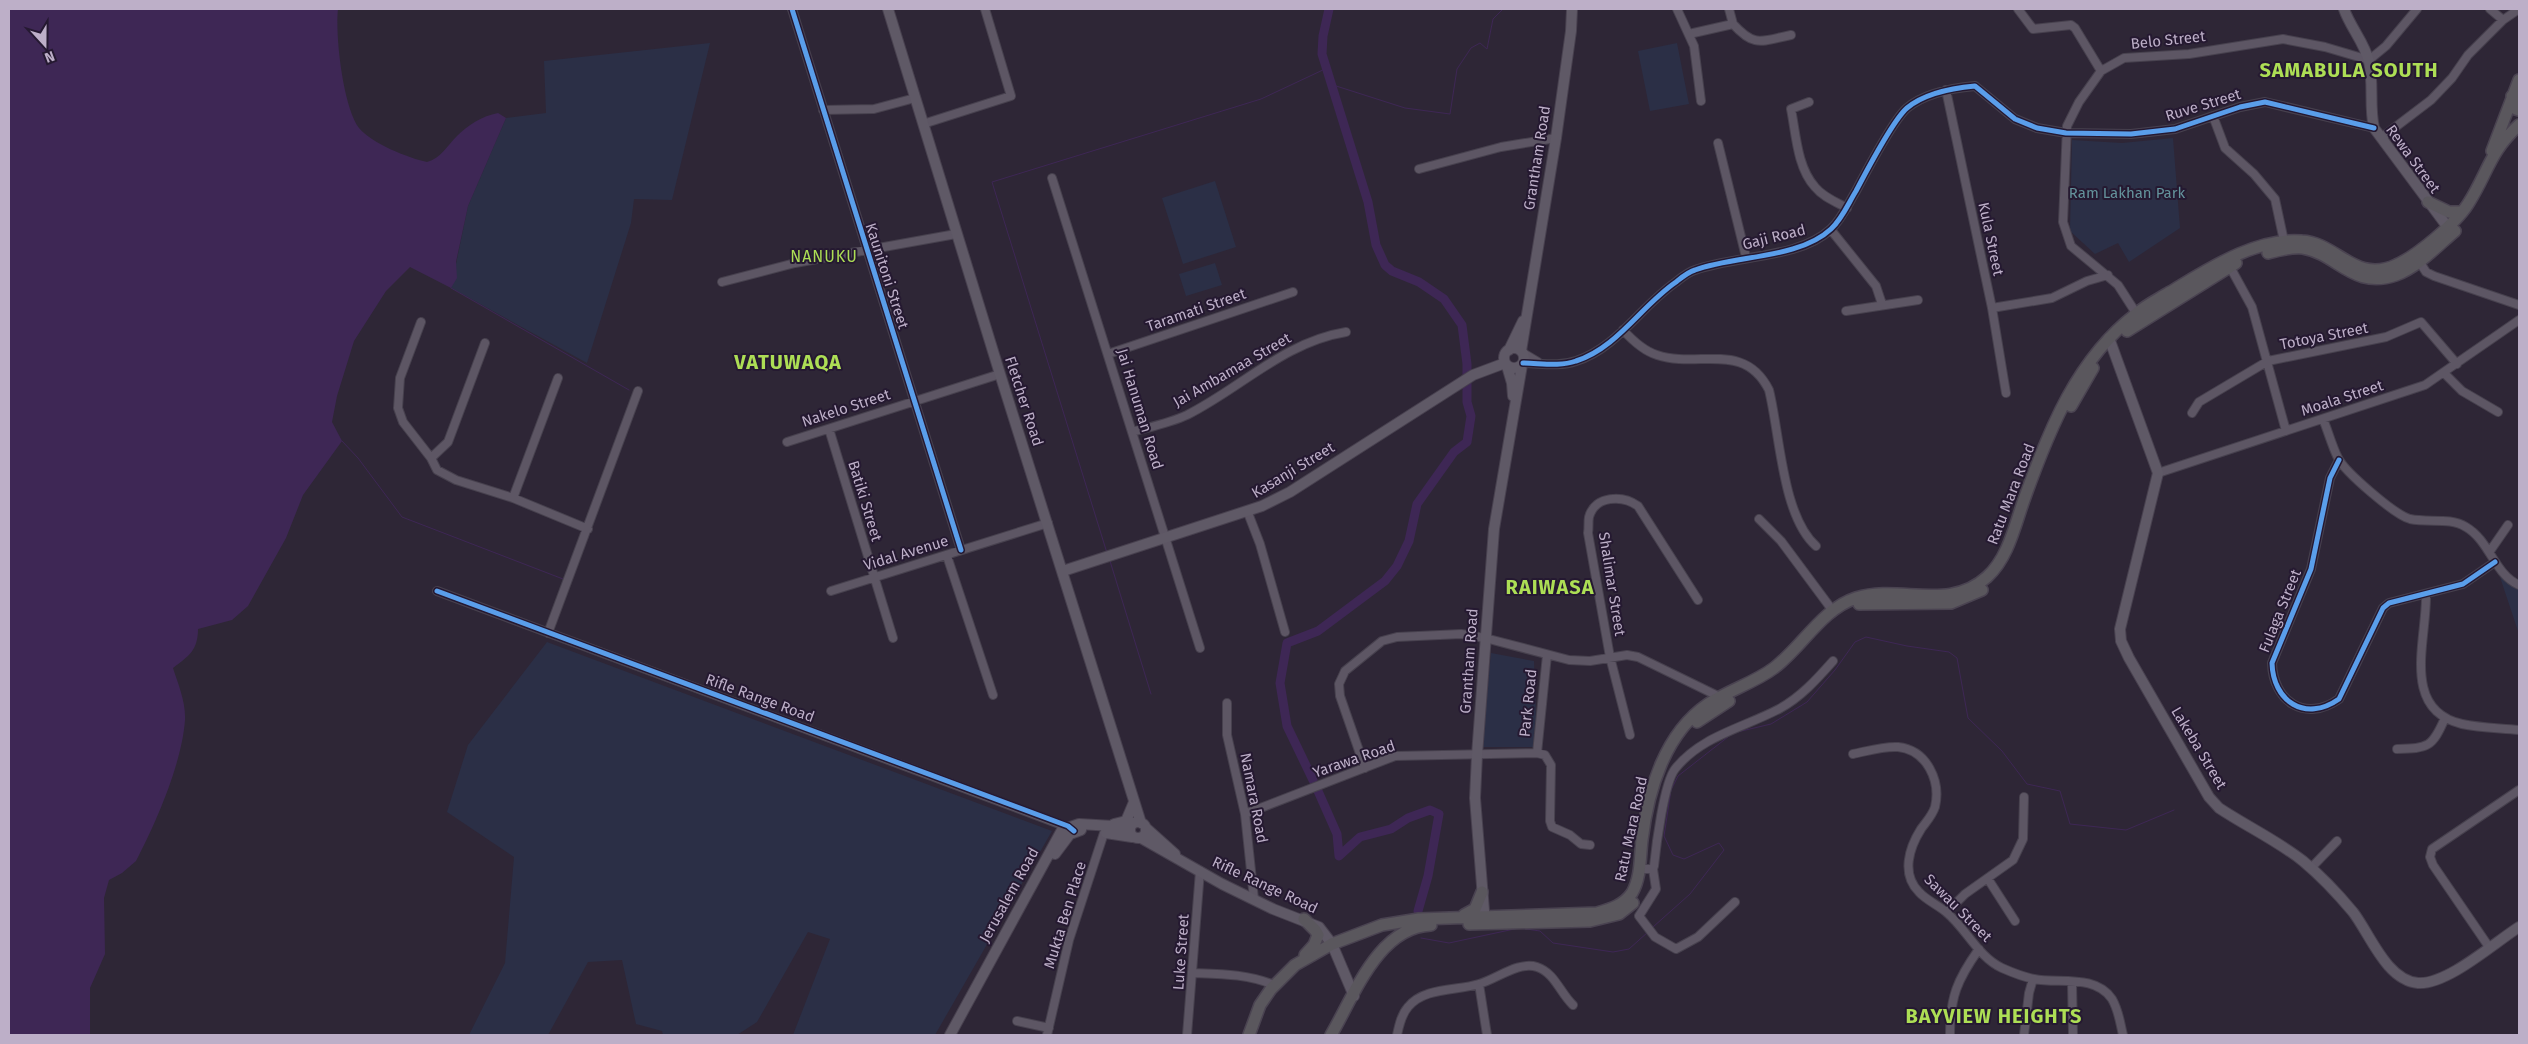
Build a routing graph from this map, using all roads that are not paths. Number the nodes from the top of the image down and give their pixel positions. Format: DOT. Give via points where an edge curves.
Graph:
graph roads {
  1 [pos="792,9"];
  2 [pos="888,9"];
  3 [pos="985,9"];
  4 [pos="1572,9"];
  5 [pos="1676,9"];
  6 [pos="1729,9"];
  7 [pos="2018,9"];
  8 [pos="2344,9"];
  9 [pos="2417,9"];
  10 [pos="2490,9"];
  11 [pos="2519,9"];
  12 [pos="2504,20"];
  13 [pos="1732,24"];
  14 [pos="1689,34"];
  15 [pos="1791,35"];
  16 [pos="2368,60"];
  17 [pos="2101,72"];
  18 [pos="2519,80"];
  19 [pos="1946,90"];
  20 [pos="915,98"];
  21 [pos="1701,101"];
  22 [pos="1809,102"];
  23 [pos="823,110"];
  24 [pos="2514,111"];
  25 [pos="2213,116"];
  26 [pos="923,124"];
  27 [pos="2519,125"];
  28 [pos="2374,128"];
  29 [pos="2066,133"];
  30 [pos="2519,135"];
  31 [pos="1556,138"];
  32 [pos="2381,138"];
  33 [pos="1718,143"];
  34 [pos="2490,158"];
  35 [pos="1419,169"];
  36 [pos="1052,178"];
  37 [pos="2428,202"];
  38 [pos="1847,208"];
  39 [pos="2462,212"];
  40 [pos="1830,230"];
  41 [pos="2450,230"];
  42 [pos="956,234"];
  43 [pos="2284,241"];
  44 [pos="866,251"];
  45 [pos="1746,257"];
  46 [pos="2417,257"];
  47 [pos="2229,265"];
  48 [pos="2108,275"];
  49 [pos="722,282"];
  50 [pos="1293,292"];
  51 [pos="1918,300"];
  52 [pos="1882,304"];
  53 [pos="2519,304"];
  54 [pos="1992,308"];
  55 [pos="1528,311"];
  56 [pos="1846,311"];
  57 [pos="2139,316"];
  58 [pos="2519,320"];
  59 [pos="421,322"];
  60 [pos="1623,330"];
  61 [pos="1346,332"];
  62 [pos="2110,341"];
  63 [pos="485,343"];
  64 [pos="1108,354"];
  65 [pos="1507,358"];
  66 [pos="1522,358"];
  67 [pos="2268,360"];
  68 [pos="2457,364"];
  69 [pos="1000,374"];
  70 [pos="2444,374"];
  71 [pos="558,378"];
  72 [pos="638,390"];
  73 [pos="2006,393"];
  74 [pos="914,401"];
  75 [pos="1514,402"];
  76 [pos="2498,412"];
  77 [pos="2192,413"];
  78 [pos="2322,419"];
  79 [pos="829,429"];
  80 [pos="2286,431"];
  81 [pos="1132,432"];
  82 [pos="787,442"];
  83 [pos="431,458"];
  84 [pos="2338,460"];
  85 [pos="2158,473"];
  86 [pos="513,498"];
  87 [pos="1248,513"];
  88 [pos="1758,519"];
  89 [pos="1048,523"];
  90 [pos="2508,525"];
  91 [pos="588,529"];
  92 [pos="1166,539"];
  93 [pos="1816,546"];
  94 [pos="961,550"];
  95 [pos="2490,551"];
  96 [pos="947,556"];
  97 [pos="2495,562"];
  98 [pos="1063,571"];
  99 [pos="875,577"];
  100 [pos="2519,585"];
  101 [pos="436,591"];
  102 [pos="831,592"];
  103 [pos="2426,595"];
  104 [pos="1698,600"];
  105 [pos="1833,611"];
  106 [pos="1285,632"];
  107 [pos="548,633"];
  108 [pos="893,638"];
  109 [pos="1485,638"];
  110 [pos="1200,648"];
  111 [pos="1547,655"];
  112 [pos="1610,656"];
  113 [pos="1833,661"];
  114 [pos="1706,690"];
  115 [pos="993,695"];
  116 [pos="1720,697"];
  117 [pos="1227,703"];
  118 [pos="1709,704"];
  119 [pos="2445,718"];
  120 [pos="2519,730"];
  121 [pos="1630,735"];
  122 [pos="2397,749"];
  123 [pos="1537,753"];
  124 [pos="1853,754"];
  125 [pos="1477,755"];
  126 [pos="1365,768"];
  127 [pos="2519,790"];
  128 [pos="2024,797"];
  129 [pos="1134,802"];
  130 [pos="1246,814"];
  131 [pos="1090,824"];
  132 [pos="1071,828"];
  133 [pos="1137,829"];
  134 [pos="1104,833"];
  135 [pos="2336,840"];
  136 [pos="1590,845"];
  137 [pos="2311,868"];
  138 [pos="1649,869"];
  139 [pos="1200,872"];
  140 [pos="1988,879"];
  141 [pos="1482,892"];
  142 [pos="1254,899"];
  143 [pos="1735,902"];
  144 [pos="1947,912"];
  145 [pos="1460,917"];
  146 [pos="1485,919"];
  147 [pos="1304,920"];
  148 [pos="2015,921"];
  149 [pos="2519,927"];
  150 [pos="1332,944"];
  151 [pos="2489,947"];
  152 [pos="1979,949"];
  153 [pos="1295,965"];
  154 [pos="1193,973"];
  155 [pos="2034,979"];
  156 [pos="2072,982"];
  157 [pos="1479,984"];
  158 [pos="1274,986"];
  159 [pos="1354,996"];
  160 [pos="1573,1004"];
  161 [pos="1016,1021"];
  162 [pos="1048,1031"];
  163 [pos="950,1035"];
  164 [pos="956,1035"];
  165 [pos="1187,1035"];
  166 [pos="1249,1035"];
  167 [pos="1331,1035"];
  168 [pos="1397,1035"];
  169 [pos="1487,1035"];
  170 [pos="1950,1035"];
  171 [pos="2024,1035"];
  172 [pos="2073,1035"];
  173 [pos="2123,1035"];
  1 -- 23 [label="street, Kaunitoni Street"];
  2 -- 20 [label="main road, Fletcher Road"];
  3 -- 26 [label="street" via="1011,96"];
  4 -- 31 [label="main road, Grantham Road"];
  5 -- 14 [label="street"];
  6 -- 13 [label="street"];
  7 -- 17 [label="street" via="2033,29 2070,25 2075,28"];
  8 -- 16 [label="main road, Rewa Street"];
  9 -- 16 [label="street" via="2386,46"];
  10 -- 12 [label="street"];
  11 -- 12 [label="street"];
  12 -- 32 [label="street" via="2431,100"];
  13 -- 14 [label="street"];
  13 -- 15 [label="street" via="1745,38 1757,42"];
  14 -- 21 [label="street" via="1694,46"];
  16 -- 17 [label="street, Belo Street" via="2283,39 2189,54 2118,60"];
  16 -- 28 [label="main road, Rewa Street"];
  17 -- 29 [label="street, Belo Street" via="2071,115"];
  18 -- 24 [label="highway" via="2512,96"];
  19 -- 29 [label="street, Gaji Road" via="1975,86 2015,119 2037,128"];
  19 -- 38 [label="street, Gaji Road" via="1919,100 1900,114"];
  19 -- 54 [label="street, Kula Street"];
  20 -- 23 [label="street" via="874,110"];
  20 -- 26 [label="main road, Fletcher Road"];
  22 -- 38 [label="street" via="1791,109 1801,160 1815,187"];
  23 -- 44 [label="street, Kaunitoni Street"];
  24 -- 34 [label="highway"];
  25 -- 28 [label="street, Ruve Street" via="2265,102"];
  25 -- 29 [label="street, Ruve Street" via="2155,132"];
  25 -- 43 [label="street" via="2225,148 2254,174 2275,199"];
  26 -- 42 [label="main road, Fletcher Road"];
  27 -- 34 [label="highway, Ratu Mara Road"];
  28 -- 32 [label="main road, Rewa Street"];
  29 -- 48 [label="street, Belo Street" via="2065,231 2071,246"];
  30 -- 41 [label="highway, Ratu Mara Road" via="2497,163 2466,220"];
  31 -- 35 [label="street" via="1501,147"];
  31 -- 55 [label="main road, Grantham Road"];
  32 -- 37 [label="main road, Rewa Street"];
  33 -- 45 [label="street"];
  34 -- 39 [label="highway, Ratu Mara Road"];
  36 -- 64 [label="street, Jai Hanuman Road"];
  37 -- 39 [label="highway" via="2449,212"];
  37 -- 41 [label="main road, Rewa Street"];
  38 -- 40 [label="street, Gaji Road"];
  39 -- 41 [label="highway, Ratu Mara Road"];
  40 -- 45 [label="street, Gaji Road" via="1799,247"];
  40 -- 52 [label="street" via="1876,286"];
  41 -- 46 [label="highway, Ratu Mara Road"];
  42 -- 44 [label="street"];
  42 -- 69 [label="main road, Fletcher Road"];
  43 -- 46 [label="highway, Ratu Mara Road" via="2315,243 2361,269 2390,268"];
  43 -- 57 [label="highway, Ratu Mara Road" via="2219,262"];
  44 -- 49 [label="street" via="795,263"];
  44 -- 74 [label="street, Kaunitoni Street"];
  45 -- 60 [label="street, Gaji Road" via="1692,270 1655,297"];
  46 -- 47 [label="highway, Ratu Mara Road" via="2396,275 2372,278 2356,276 2324,256 2302,248 2276,251"];
  46 -- 53 [label="street" via="2426,272 2434,276"];
  47 -- 57 [label="highway, Ratu Mara Road"];
  47 -- 67 [label="street" via="2252,307"];
  48 -- 54 [label="street" via="2052,298"];
  48 -- 57 [label="street, Belo Street"];
  50 -- 64 [label="street, Taramati Street"];
  51 -- 52 [label="street"];
  52 -- 56 [label="street"];
  54 -- 73 [label="street, Kula Street"];
  55 -- 65 [label="main road, Grantham Road"];
  55 -- 66 [label="main road, Grantham Road"];
  57 -- 62 [label="highway, Ratu Mara Road"];
  58 -- 68 [label="street, Moala Street"];
  59 -- 83 [label="street" via="400,378 398,408 403,422"];
  60 -- 66 [label="street, Gaji Road" via="1597,351 1575,362 1540,363"];
  60 -- 93 [label="street" via="1656,355 1729,360 1757,373 1771,400 1794,513 1804,534"];
  61 -- 81 [label="street, Jai Ambamaa Street" via="1306,343 1283,354 1186,415"];
  62 -- 85 [label="main road"];
  62 -- 105 [label="highway, Ratu Mara Road" via="2087,364 2072,387 2037,465 2007,547 1988,577 1950,595 1868,595 1846,602"];
  62 -- 138 [label="highway, Ratu Mara Road" via="2062,424 2015,545 1998,576 1974,594 1951,603 1872,602 1851,607 1778,674 1695,723 1675,749 1666,769 1651,824"];
  63 -- 83 [label="street" via="448,442"];
  64 -- 81 [label="street, Jai Hanuman Road"];
  65 -- 66 [label="main road" via="1517,349"];
  65 -- 66 [label="main road" via="1514,368"];
  65 -- 75 [label="main road, Grantham Road"];
  65 -- 87 [label="main road, Kasanji Street" via="1471,376 1290,492"];
  66 -- 75 [label="main road, Grantham Road"];
  67 -- 68 [label="street, Totoya Street" via="2386,338 2421,322"];
  67 -- 77 [label="street, Totoya Street" via="2199,402"];
  67 -- 80 [label="street"];
  68 -- 70 [label="street, Moala Street"];
  69 -- 74 [label="street, Nakelo Street"];
  69 -- 89 [label="main road, Fletcher Road"];
  70 -- 76 [label="street" via="2462,391"];
  70 -- 78 [label="street, Moala Street" via="2415,389"];
  71 -- 86 [label="street"];
  72 -- 91 [label="street"];
  74 -- 79 [label="street, Nakelo Street"];
  74 -- 94 [label="street, Kaunitoni Street"];
  75 -- 109 [label="main road, Grantham Road" via="1494,529"];
  78 -- 80 [label="street, Moala Street"];
  78 -- 84 [label="street"];
  79 -- 82 [label="street, Nakelo Street"];
  79 -- 99 [label="street, Batiki Street"];
  80 -- 85 [label="street, Moala Street"];
  81 -- 92 [label="street, Jai Hanuman Road"];
  83 -- 86 [label="street" via="438,470 456,480"];
  84 -- 95 [label="street" via="2399,515 2424,521 2455,521 2467,527"];
  84 -- 103 [label="street, Fulaga Street" via="2330,478 2311,569 2272,663 2272,676 2277,688 2300,708 2330,705 2339,699 2346,687 2383,608 2395,601"];
  85 -- 137 [label="main road, Lakeba Street" via="2120,629 2122,641 2209,797 2220,808"];
  86 -- 91 [label="street"];
  87 -- 92 [label="main road, Kasanji Street"];
  87 -- 106 [label="street"];
  88 -- 105 [label="street" via="1781,541"];
  89 -- 94 [label="street, Vidal Avenue"];
  89 -- 98 [label="main road, Fletcher Road"];
  90 -- 95 [label="street"];
  91 -- 107 [label="street"];
  92 -- 98 [label="main road, Kasanji Street"];
  92 -- 110 [label="street, Jai Hanuman Road"];
  94 -- 96 [label="street, Vidal Avenue"];
  95 -- 97 [label="street"];
  96 -- 99 [label="street, Vidal Avenue"];
  96 -- 115 [label="street"];
  97 -- 100 [label="street" via="2511,581"];
  97 -- 103 [label="street, Fulaga Street" via="2463,584"];
  98 -- 129 [label="main road, Fletcher Road"];
  99 -- 102 [label="street, Vidal Avenue"];
  99 -- 108 [label="street, Batiki Street"];
  101 -- 107 [label="street, Rifle Range Road"];
  103 -- 119 [label="street" via="2421,681 2427,700"];
  104 -- 112 [label="street, Shalimar Street" via="1638,506 1630,500 1604,500 1589,517 1588,533"];
  105 -- 116 [label="highway, Ratu Mara Road" via="1774,668"];
  107 -- 132 [label="street, Rifle Range Road"];
  109 -- 111 [label="street"];
  109 -- 125 [label="main road, Grantham Road"];
  109 -- 126 [label="street" via="1461,634 1387,639 1345,672 1339,682 1340,696"];
  111 -- 112 [label="street" via="1575,661"];
  111 -- 123 [label="street, Park Road"];
  112 -- 114 [label="street" via="1638,657"];
  112 -- 121 [label="street, Shalimar Street"];
  113 -- 138 [label="street" via="1788,703 1719,734 1674,770"];
  114 -- 116 [label="street"];
  114 -- 118 [label="street"];
  116 -- 118 [label="highway, Ratu Mara Road"];
  117 -- 130 [label="street, Namara Road" via="1227,735"];
  118 -- 146 [label="highway, Ratu Mara Road" via="1681,728 1666,751 1645,821 1635,886 1621,904 1597,913"];
  119 -- 120 [label="street" via="2462,724"];
  119 -- 122 [label="street" via="2436,740 2428,746"];
  123 -- 125 [label="street, Yarawa Road"];
  123 -- 136 [label="street" via="1545,755 1552,765 1552,827 1581,844"];
  124 -- 144 [label="street, Sawau Street" via="1888,747 1905,748 1931,768 1937,789 1934,809 1915,840 1907,863 1918,892"];
  125 -- 126 [label="street, Yarawa Road" via="1395,756"];
  125 -- 141 [label="main road, Grantham Road" via="1475,798"];
  126 -- 130 [label="street, Yarawa Road"];
  127 -- 151 [label="street" via="2432,849 2430,857"];
  128 -- 140 [label="street" via="2023,839 2019,850 2014,860"];
  129 -- 131 [label="main road" via="1126,821"];
  129 -- 133 [label="main road, Fletcher Road"];
  130 -- 142 [label="street, Namara Road"];
  131 -- 132 [label="main road"];
  131 -- 133 [label="main road"];
  132 -- 134 [label="main road"];
  132 -- 163 [label="main road, Jerusalem Road" via="1061,832 1037,873"];
  132 -- 164 [label="main road, Jerusalem Road"];
  133 -- 134 [label="main road"];
  133 -- 139 [label="main road, Rifle Range Road"];
  134 -- 162 [label="street, Mukta Ben Place" via="1068,940"];
  135 -- 137 [label="street"];
  137 -- 151 [label="main road, Lakeba Street" via="2346,903 2386,962 2407,980 2439,980"];
  138 -- 143 [label="street" via="1656,889 1638,916 1649,931 1676,949 1698,937"];
  138 -- 146 [label="highway, Ratu Mara Road" via="1638,897 1619,914 1590,921"];
  139 -- 142 [label="main road, Rifle Range Road"];
  139 -- 154 [label="street, Luke Street"];
  140 -- 144 [label="street" via="1965,894"];
  140 -- 148 [label="street"];
  141 -- 145 [label="highway" via="1476,909"];
  141 -- 146 [label="main road, Grantham Road"];
  142 -- 147 [label="main road, Rifle Range Road"];
  144 -- 152 [label="street, Sawau Street"];
  145 -- 146 [label="highway, Ratu Mara Road"];
  145 -- 150 [label="highway, Ratu Mara Road" via="1399,921"];
  146 -- 159 [label="highway, Ratu Mara Road" via="1419,926 1403,932 1375,958"];
  147 -- 150 [label="main road, Rifle Range Road" via="1319,927"];
  147 -- 153 [label="highway" via="1315,930 1318,938"];
  149 -- 151 [label="main road, Lakeba Street"];
  150 -- 153 [label="highway, Ratu Mara Road"];
  150 -- 159 [label="main road, Rifle Range Road"];
  152 -- 155 [label="street, Sawau Street" via="2000,967"];
  152 -- 170 [label="street" via="1954,990"];
  153 -- 158 [label="highway, Ratu Mara Road"];
  154 -- 158 [label="street" via="1243,976"];
  154 -- 165 [label="street, Luke Street"];
  155 -- 156 [label="street, Sawau Street"];
  155 -- 171 [label="street"];
  156 -- 172 [label="street"];
  156 -- 173 [label="street, Sawau Street" via="2092,984 2111,998"];
  157 -- 160 [label="street" via="1516,968 1536,966 1556,981"];
  157 -- 168 [label="street" via="1419,998 1400,1020"];
  157 -- 169 [label="street"];
  158 -- 166 [label="highway, Ratu Mara Road" via="1260,1005"];
  159 -- 167 [label="highway, Ratu Mara Road"];
  161 -- 162 [label="street"];
}
